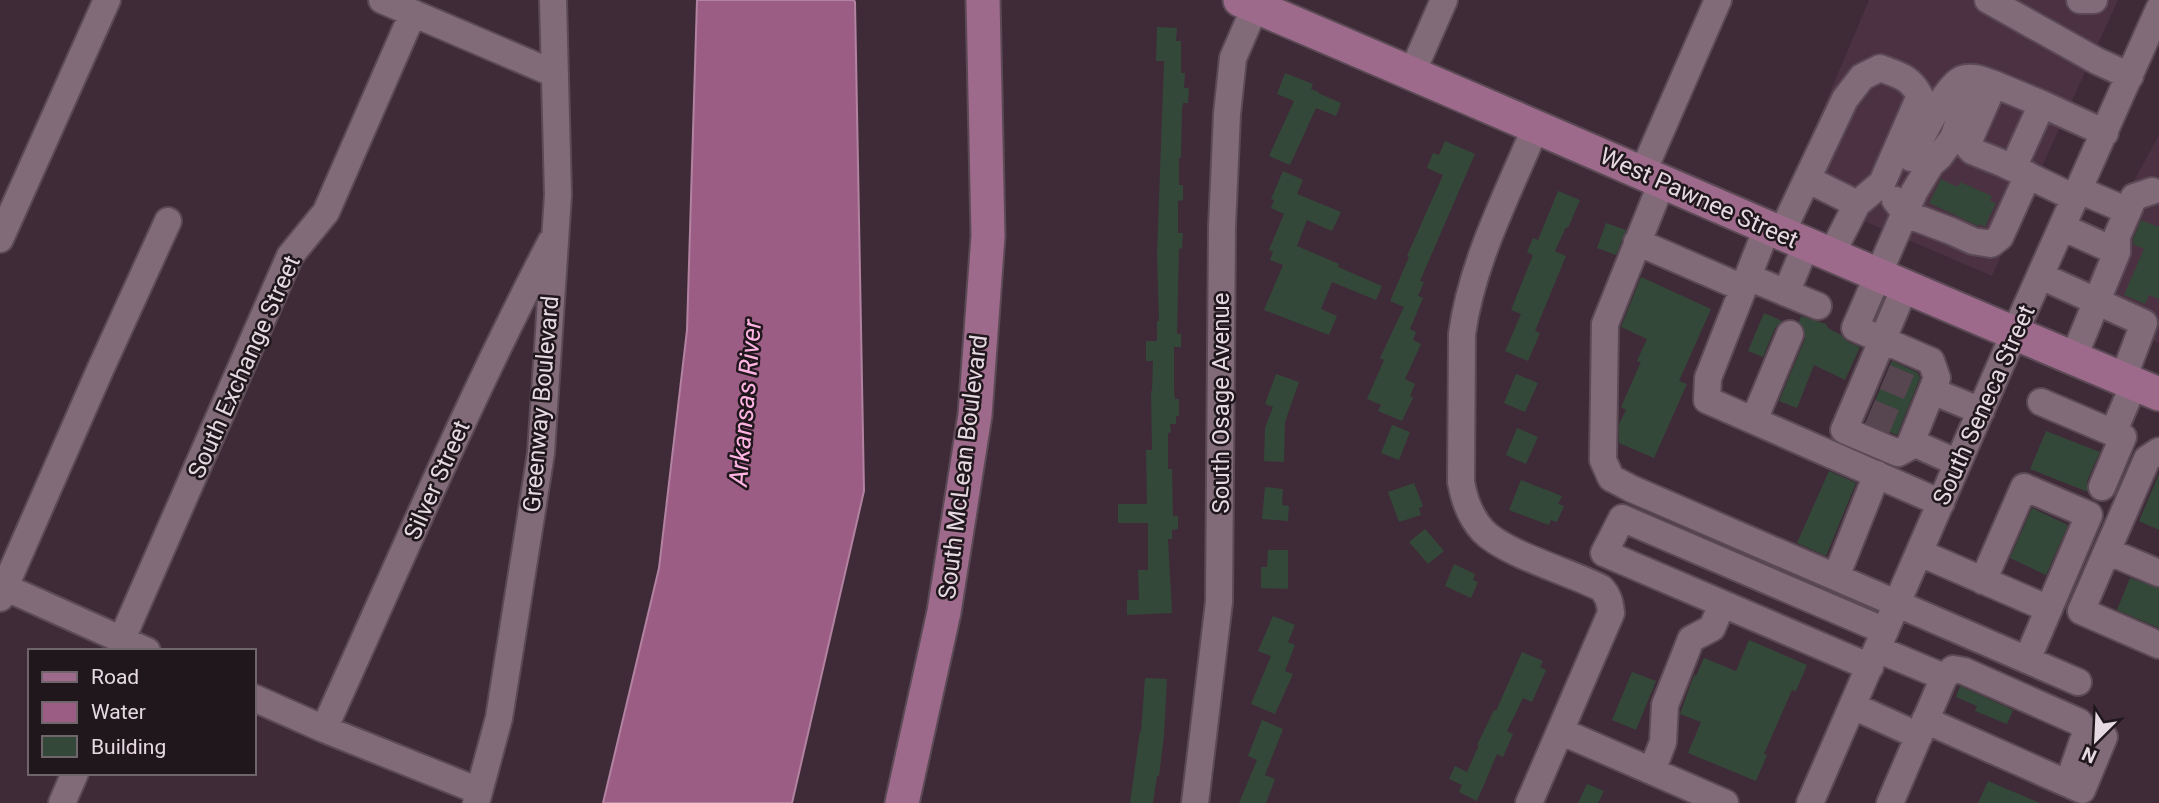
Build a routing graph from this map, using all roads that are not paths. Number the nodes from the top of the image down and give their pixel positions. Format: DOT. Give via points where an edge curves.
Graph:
graph roads {
  1 [pos="107,0"];
  2 [pos="382,0"];
  3 [pos="553,0"];
  4 [pos="983,0"];
  5 [pos="1444,0"];
  6 [pos="1718,0"];
  7 [pos="1988,0"];
  8 [pos="2080,0"];
  9 [pos="2094,0"];
  10 [pos="1247,3"];
  11 [pos="2159,9"];
  12 [pos="413,13"];
  13 [pos="1412,73"];
  14 [pos="555,74"];
  15 [pos="2130,76"];
  16 [pos="1984,81"];
  17 [pos="2042,104"];
  18 [pos="1536,126"];
  19 [pos="2105,132"];
  20 [pos="2020,172"];
  21 [pos="1652,178"];
  22 [pos="1807,179"];
  23 [pos="2152,191"];
  24 [pos="2077,194"];
  25 [pos="1910,203"];
  26 [pos="1857,204"];
  27 [pos="2128,211"];
  28 [pos="168,221"];
  29 [pos="2062,228"];
  30 [pos="555,234"];
  31 [pos="0,239"];
  32 [pos="1796,240"];
  33 [pos="1637,242"];
  34 [pos="2117,252"];
  35 [pos="2040,276"];
  36 [pos="1891,281"];
  37 [pos="1745,282"];
  38 [pos="1786,293"];
  39 [pos="2097,301"];
  40 [pos="1818,306"];
  41 [pos="2152,326"];
  42 [pos="1790,334"];
  43 [pos="2014,334"];
  44 [pos="2073,359"];
  45 [pos="1881,360"];
  46 [pos="2139,386"];
  47 [pos="1929,387"];
  48 [pos="2041,402"];
  49 [pos="1981,411"];
  50 [pos="1754,420"];
  51 [pos="2113,433"];
  52 [pos="1907,438"];
  53 [pos="2159,451"];
  54 [pos="1958,463"];
  55 [pos="1877,474"];
  56 [pos="2102,487"];
  57 [pos="1941,502"];
  58 [pos="2107,551"];
  59 [pos="1920,553"];
  60 [pos="2159,557"];
  61 [pos="2159,573"];
  62 [pos="1759,577"];
  63 [pos="1836,577"];
  64 [pos="1983,580"];
  65 [pos="2,590"];
  66 [pos="1897,604"];
  67 [pos="1732,608"];
  68 [pos="2049,609"];
  69 [pos="1846,614"];
  70 [pos="2159,645"];
  71 [pos="130,647"];
  72 [pos="1877,649"];
  73 [pos="1830,650"];
  74 [pos="2027,660"];
  75 [pos="1944,677"];
  76 [pos="2078,682"];
  77 [pos="256,699"];
  78 [pos="1853,706"];
  79 [pos="1922,728"];
  80 [pos="324,729"];
  81 [pos="1560,731"];
  82 [pos="2104,737"];
  83 [pos="1652,771"];
  84 [pos="74,775"];
  85 [pos="2067,783"];
  86 [pos="478,797"];
  87 [pos="62,803"];
  88 [pos="902,803"];
  89 [pos="1195,803"];
  90 [pos="1529,803"];
  91 [pos="1725,803"];
  92 [pos="1811,803"];
  93 [pos="1890,803"];
  1 -- 31 [label="street"];
  2 -- 12 [label="street"];
  3 -- 14 [label="street, Greenway Boulevard"];
  4 -- 88 [label="main road, South McLean Boulevard" via="988,236 975,415 944,612"];
  5 -- 13 [label="street"];
  6 -- 21 [label="street"];
  7 -- 15 [label="street"];
  8 -- 9 [label="street"];
  10 -- 13 [label="main road, West Pawnee Street"];
  10 -- 89 [label="street, South Osage Avenue" via="1233,58 1227,114 1219,602"];
  11 -- 15 [label="street, South Seneca Street"];
  12 -- 14 [label="street"];
  12 -- 71 [label="street, South Exchange Street" via="326,212 290,256"];
  13 -- 18 [label="main road, West Pawnee Street"];
  14 -- 30 [label="street, Greenway Boulevard"];
  15 -- 19 [label="street, South Seneca Street"];
  16 -- 17 [label="street"];
  16 -- 20 [label="street" via="1967,145"];
  16 -- 25 [label="street"];
  16 -- 25 [label="street" via="1962,79 1938,106 1903,172 1895,200"];
  17 -- 19 [label="street"];
  17 -- 20 [label="street"];
  18 -- 21 [label="main road, West Pawnee Street"];
  18 -- 81 [label="street" via="1482,256 1465,314 1461,482 1474,520 1494,540 1594,584 1610,603 1611,613"];
  19 -- 24 [label="street, South Seneca Street"];
  20 -- 24 [label="street"];
  20 -- 25 [label="street" via="2000,237 1991,244 1973,241"];
  21 -- 32 [label="main road, West Pawnee Street"];
  21 -- 33 [label="street"];
  22 -- 26 [label="street"];
  22 -- 26 [label="street" via="1845,99 1862,77 1880,68 1904,77 1920,96 1882,183"];
  22 -- 32 [label="street"];
  23 -- 27 [label="street" via="2134,197"];
  24 -- 27 [label="street"];
  24 -- 29 [label="street, South Seneca Street"];
  25 -- 36 [label="street"];
  26 -- 32 [label="street"];
  27 -- 34 [label="street" via="2117,236"];
  28 -- 65 [label="street"];
  29 -- 34 [label="street"];
  29 -- 35 [label="street, South Seneca Street"];
  30 -- 80 [label="street, Silver Street" via="462,424"];
  30 -- 86 [label="street, Greenway Boulevard" via="541,453 499,718"];
  32 -- 36 [label="main road, West Pawnee Street"];
  32 -- 37 [label="street"];
  32 -- 38 [label="street"];
  33 -- 37 [label="street"];
  33 -- 63 [label="street" via="1605,324 1603,460 1611,478"];
  34 -- 39 [label="street"];
  35 -- 39 [label="street"];
  35 -- 43 [label="street, South Seneca Street"];
  36 -- 43 [label="main road, West Pawnee Street"];
  36 -- 45 [label="street" via="1855,328"];
  37 -- 38 [label="street"];
  37 -- 50 [label="street" via="1708,378 1707,400"];
  38 -- 40 [label="street"];
  39 -- 41 [label="street"];
  39 -- 44 [label="street"];
  41 -- 46 [label="street"];
  42 -- 50 [label="street"];
  43 -- 44 [label="main road, West Pawnee Street"];
  43 -- 49 [label="street, South Seneca Street"];
  44 -- 46 [label="main road, West Pawnee Street"];
  45 -- 47 [label="street" via="1931,361 1937,378"];
  45 -- 52 [label="street" via="1859,417 1844,430 1898,453"];
  46 -- 51 [label="street"];
  47 -- 49 [label="street"];
  47 -- 52 [label="street"];
  48 -- 51 [label="street"];
  49 -- 54 [label="street, South Seneca Street"];
  50 -- 55 [label="street"];
  51 -- 56 [label="street" via="2123,437"];
  52 -- 54 [label="street"];
  53 -- 58 [label="street" via="2147,459"];
  53 -- 60 [label="street" via="2122,537 2125,548 2153,560"];
  54 -- 57 [label="street, South Seneca Street"];
  55 -- 57 [label="street"];
  55 -- 63 [label="street"];
  57 -- 59 [label="street, South Seneca Street"];
  58 -- 61 [label="street"];
  58 -- 70 [label="street" via="2081,611"];
  59 -- 64 [label="street"];
  59 -- 66 [label="street, South Seneca Street"];
  62 -- 67 [label="street"];
  62 -- 67 [label="street" via="1622,518 1604,553"];
  62 -- 69 [label="street"];
  63 -- 66 [label="street"];
  64 -- 68 [label="street"];
  64 -- 68 [label="street" via="2024,487 2089,515"];
  65 -- 71 [label="street"];
  66 -- 72 [label="street, South Seneca Street"];
  66 -- 74 [label="street"];
  67 -- 73 [label="street"];
  67 -- 83 [label="street" via="1713,628 1691,639 1665,705 1663,742"];
  68 -- 74 [label="street"];
  69 -- 72 [label="street"];
  69 -- 73 [label="street"];
  72 -- 73 [label="street"];
  72 -- 75 [label="street"];
  72 -- 78 [label="street, South Seneca Street"];
  74 -- 76 [label="street"];
  75 -- 79 [label="street"];
  75 -- 85 [label="street" via="1954,670 1964,671 2079,722 2085,740"];
  77 -- 80 [label="street"];
  78 -- 79 [label="street"];
  78 -- 92 [label="street, South Seneca Street"];
  79 -- 85 [label="street"];
  79 -- 93 [label="street"];
  80 -- 86 [label="street"];
  81 -- 83 [label="street"];
  81 -- 90 [label="street"];
  82 -- 85 [label="street" via="2082,790"];
  83 -- 91 [label="street"];
  84 -- 87 [label="street"];
}
